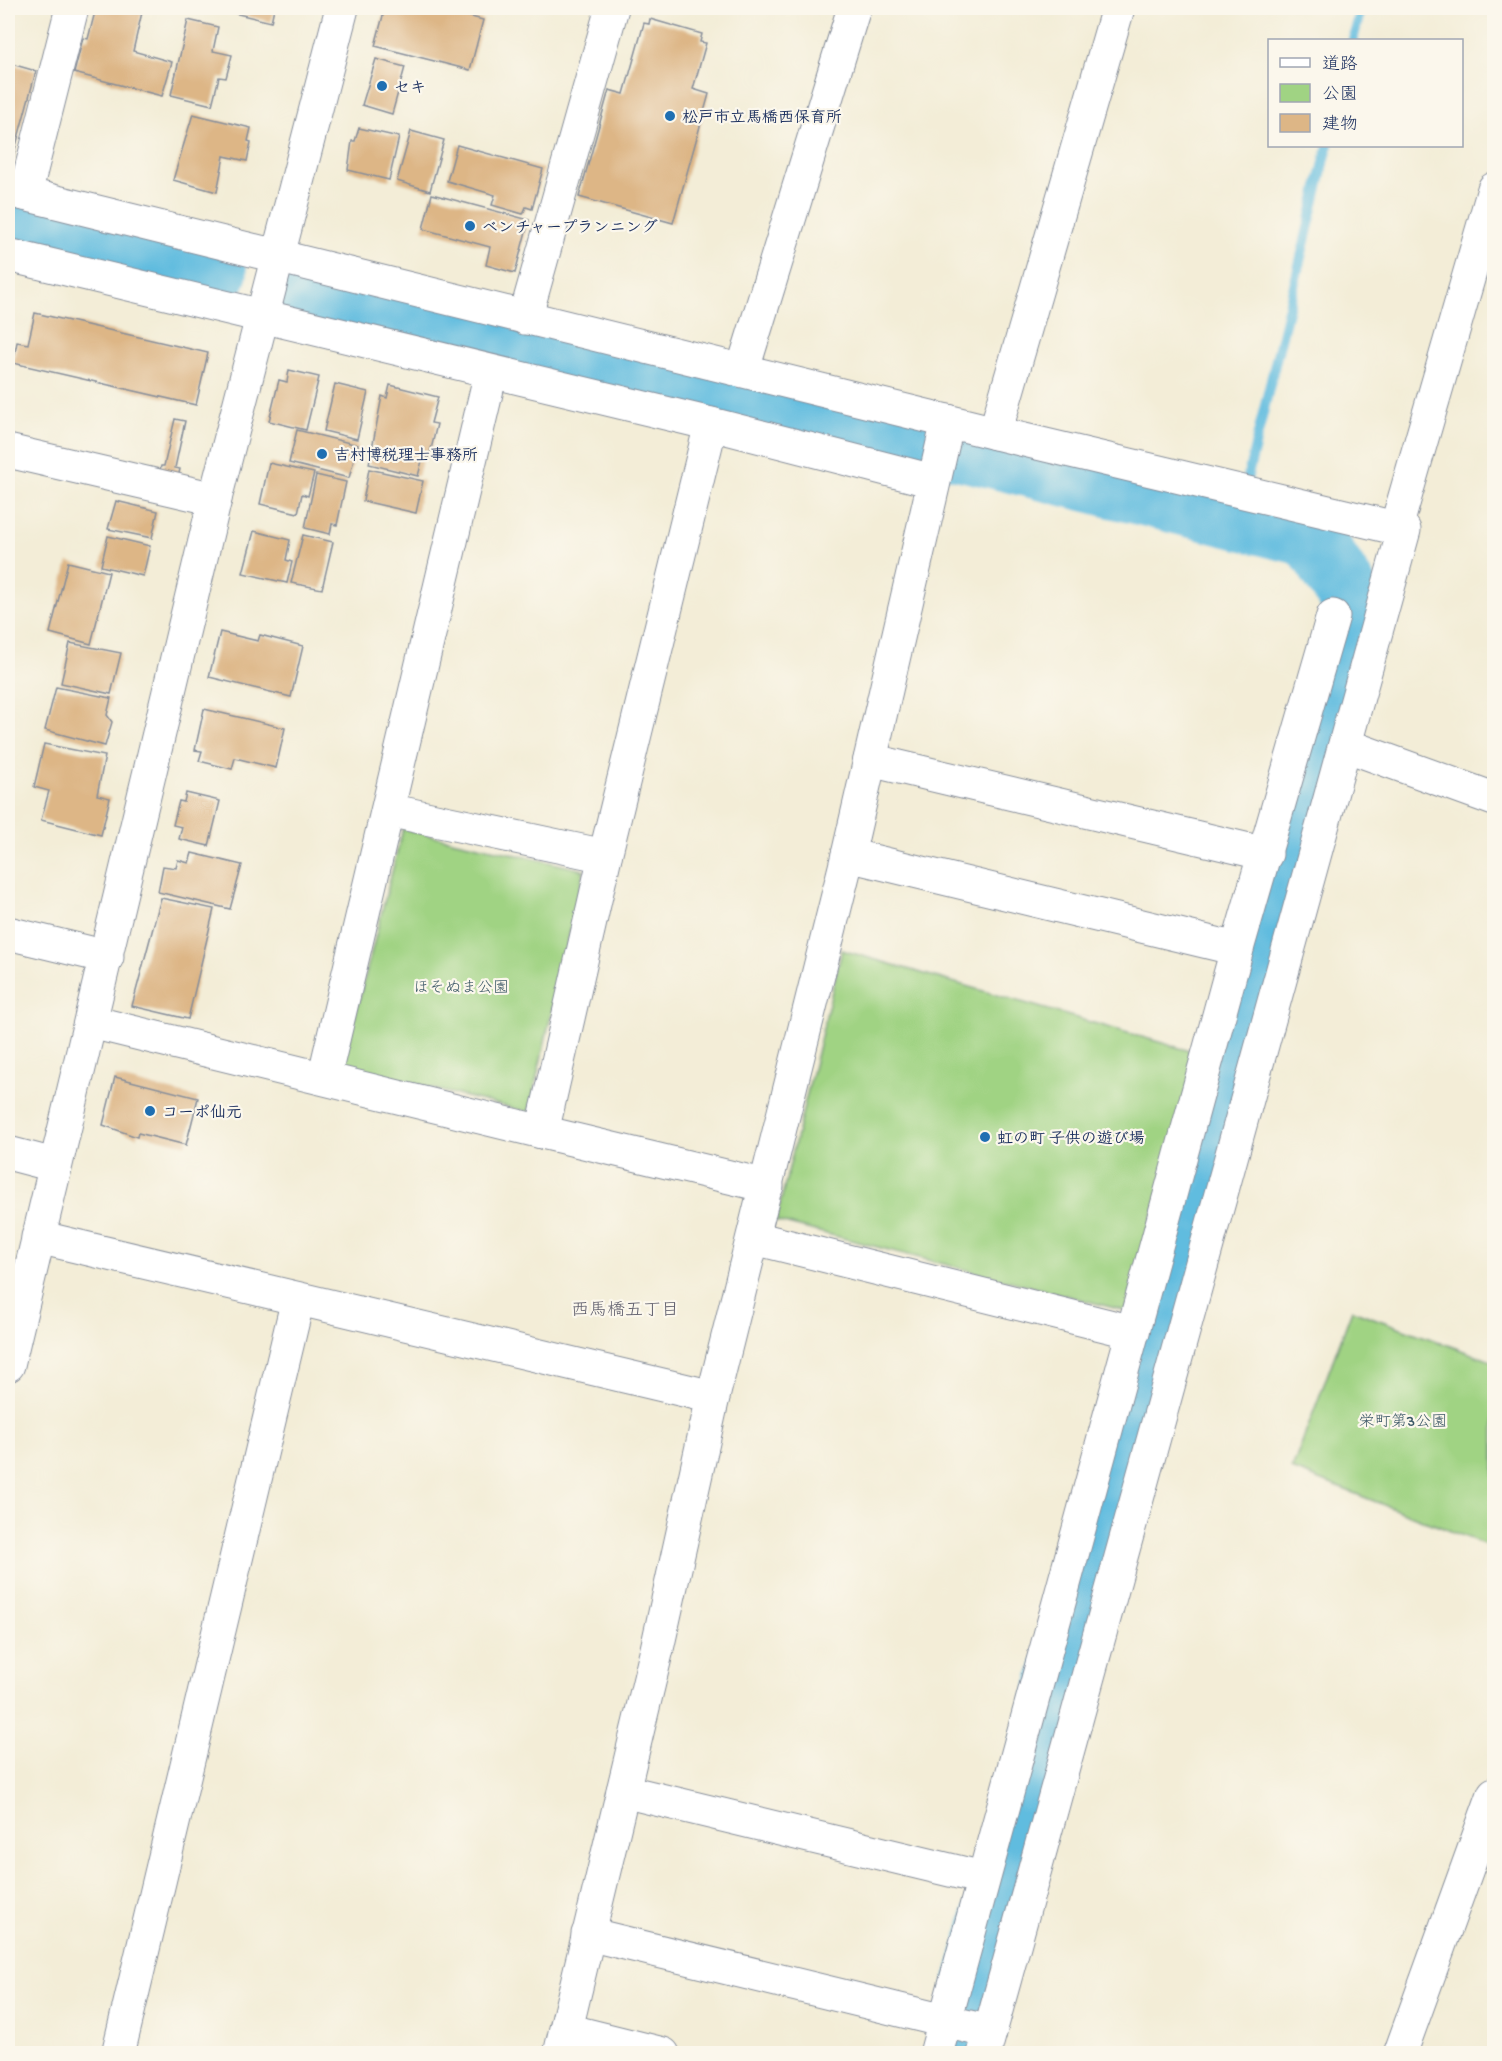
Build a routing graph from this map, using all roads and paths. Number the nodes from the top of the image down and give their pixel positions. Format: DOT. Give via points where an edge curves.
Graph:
graph roads {
  1 [pos="72,8"];
  2 [pos="342,8"];
  3 [pos="612,8"];
  4 [pos="854,8"];
  5 [pos="1118,8"];
  6 [pos="1494,189"];
  7 [pos="16,192"];
  8 [pos="8,255"];
  9 [pos="269,287"];
  10 [pos="525,318"];
  11 [pos="743,369"];
  12 [pos="491,372"];
  13 [pos="948,422"];
  14 [pos="711,424"];
  15 [pos="995,433"];
  16 [pos="8,451"];
  17 [pos="933,481"];
  18 [pos="214,499"];
  19 [pos="1396,528"];
  20 [pos="1333,616"];
  21 [pos="1345,745"];
  22 [pos="870,760"];
  23 [pos="1494,799"];
  24 [pos="388,810"];
  25 [pos="1266,854"];
  26 [pos="848,855"];
  27 [pos="605,856"];
  28 [pos="8,933"];
  29 [pos="1237,949"];
  30 [pos="107,957"];
  31 [pos="91,1022"];
  32 [pos="324,1078"];
  33 [pos="542,1132"];
  34 [pos="8,1153"];
  35 [pos="54,1165"];
  36 [pos="766,1186"];
  37 [pos="38,1237"];
  38 [pos="754,1238"];
  39 [pos="298,1299"];
  40 [pos="1133,1332"];
  41 [pos="8,1365"];
  42 [pos="713,1397"];
  43 [pos="623,1791"];
  44 [pos="1494,1794"];
  45 [pos="983,1878"];
  46 [pos="588,1934"];
  47 [pos="945,2020"];
  48 [pos="563,2042"];
  49 [pos="987,2043"];
  50 [pos="118,2054"];
  51 [pos="663,2054"];
  52 [pos="936,2054"];
  53 [pos="1400,2054"];
  1 -- 7 [label="street"];
  2 -- 9 [label="street"];
  3 -- 10 [label="street"];
  4 -- 11 [label="street"];
  5 -- 15 [label="street"];
  6 -- 19 [label="street"];
  7 -- 9 [label="street"];
  8 -- 9 [label="street"];
  9 -- 10 [label="street"];
  9 -- 12 [label="street"];
  9 -- 18 [label="street"];
  10 -- 11 [label="street"];
  11 -- 13 [label="street"];
  12 -- 14 [label="street"];
  12 -- 24 [label="street"];
  13 -- 15 [label="street"];
  13 -- 17 [label="street"];
  14 -- 17 [label="street"];
  14 -- 27 [label="street"];
  15 -- 19 [label="street"];
  16 -- 18 [label="street"];
  17 -- 22 [label="street"];
  18 -- 30 [label="street"];
  19 -- 21 [label="street" via="1404,530"];
  20 -- 25 [label="street"];
  21 -- 23 [label="street"];
  21 -- 49 [label="street"];
  22 -- 25 [label="street"];
  22 -- 26 [label="street"];
  24 -- 27 [label="street"];
  24 -- 32 [label="street"];
  25 -- 29 [label="street"];
  26 -- 29 [label="street"];
  26 -- 36 [label="street"];
  27 -- 33 [label="street"];
  28 -- 30 [label="street"];
  29 -- 40 [label="street"];
  30 -- 31 [label="street"];
  31 -- 32 [label="street"];
  31 -- 35 [label="street"];
  32 -- 33 [label="street"];
  33 -- 36 [label="street"];
  34 -- 35 [label="street"];
  35 -- 37 [label="street"];
  36 -- 38 [label="street"];
  37 -- 39 [label="street"];
  37 -- 41 [label="street"];
  38 -- 40 [label="street"];
  38 -- 42 [label="street"];
  39 -- 42 [label="street"];
  39 -- 50 [label="street"];
  40 -- 45 [label="street"];
  42 -- 43 [label="street"];
  43 -- 45 [label="street"];
  43 -- 46 [label="street"];
  44 -- 53 [label="street"];
  45 -- 47 [label="street"];
  46 -- 47 [label="street"];
  46 -- 48 [label="street"];
  47 -- 49 [label="street"];
  47 -- 52 [label="street"];
  48 -- 51 [label="street"];
}
